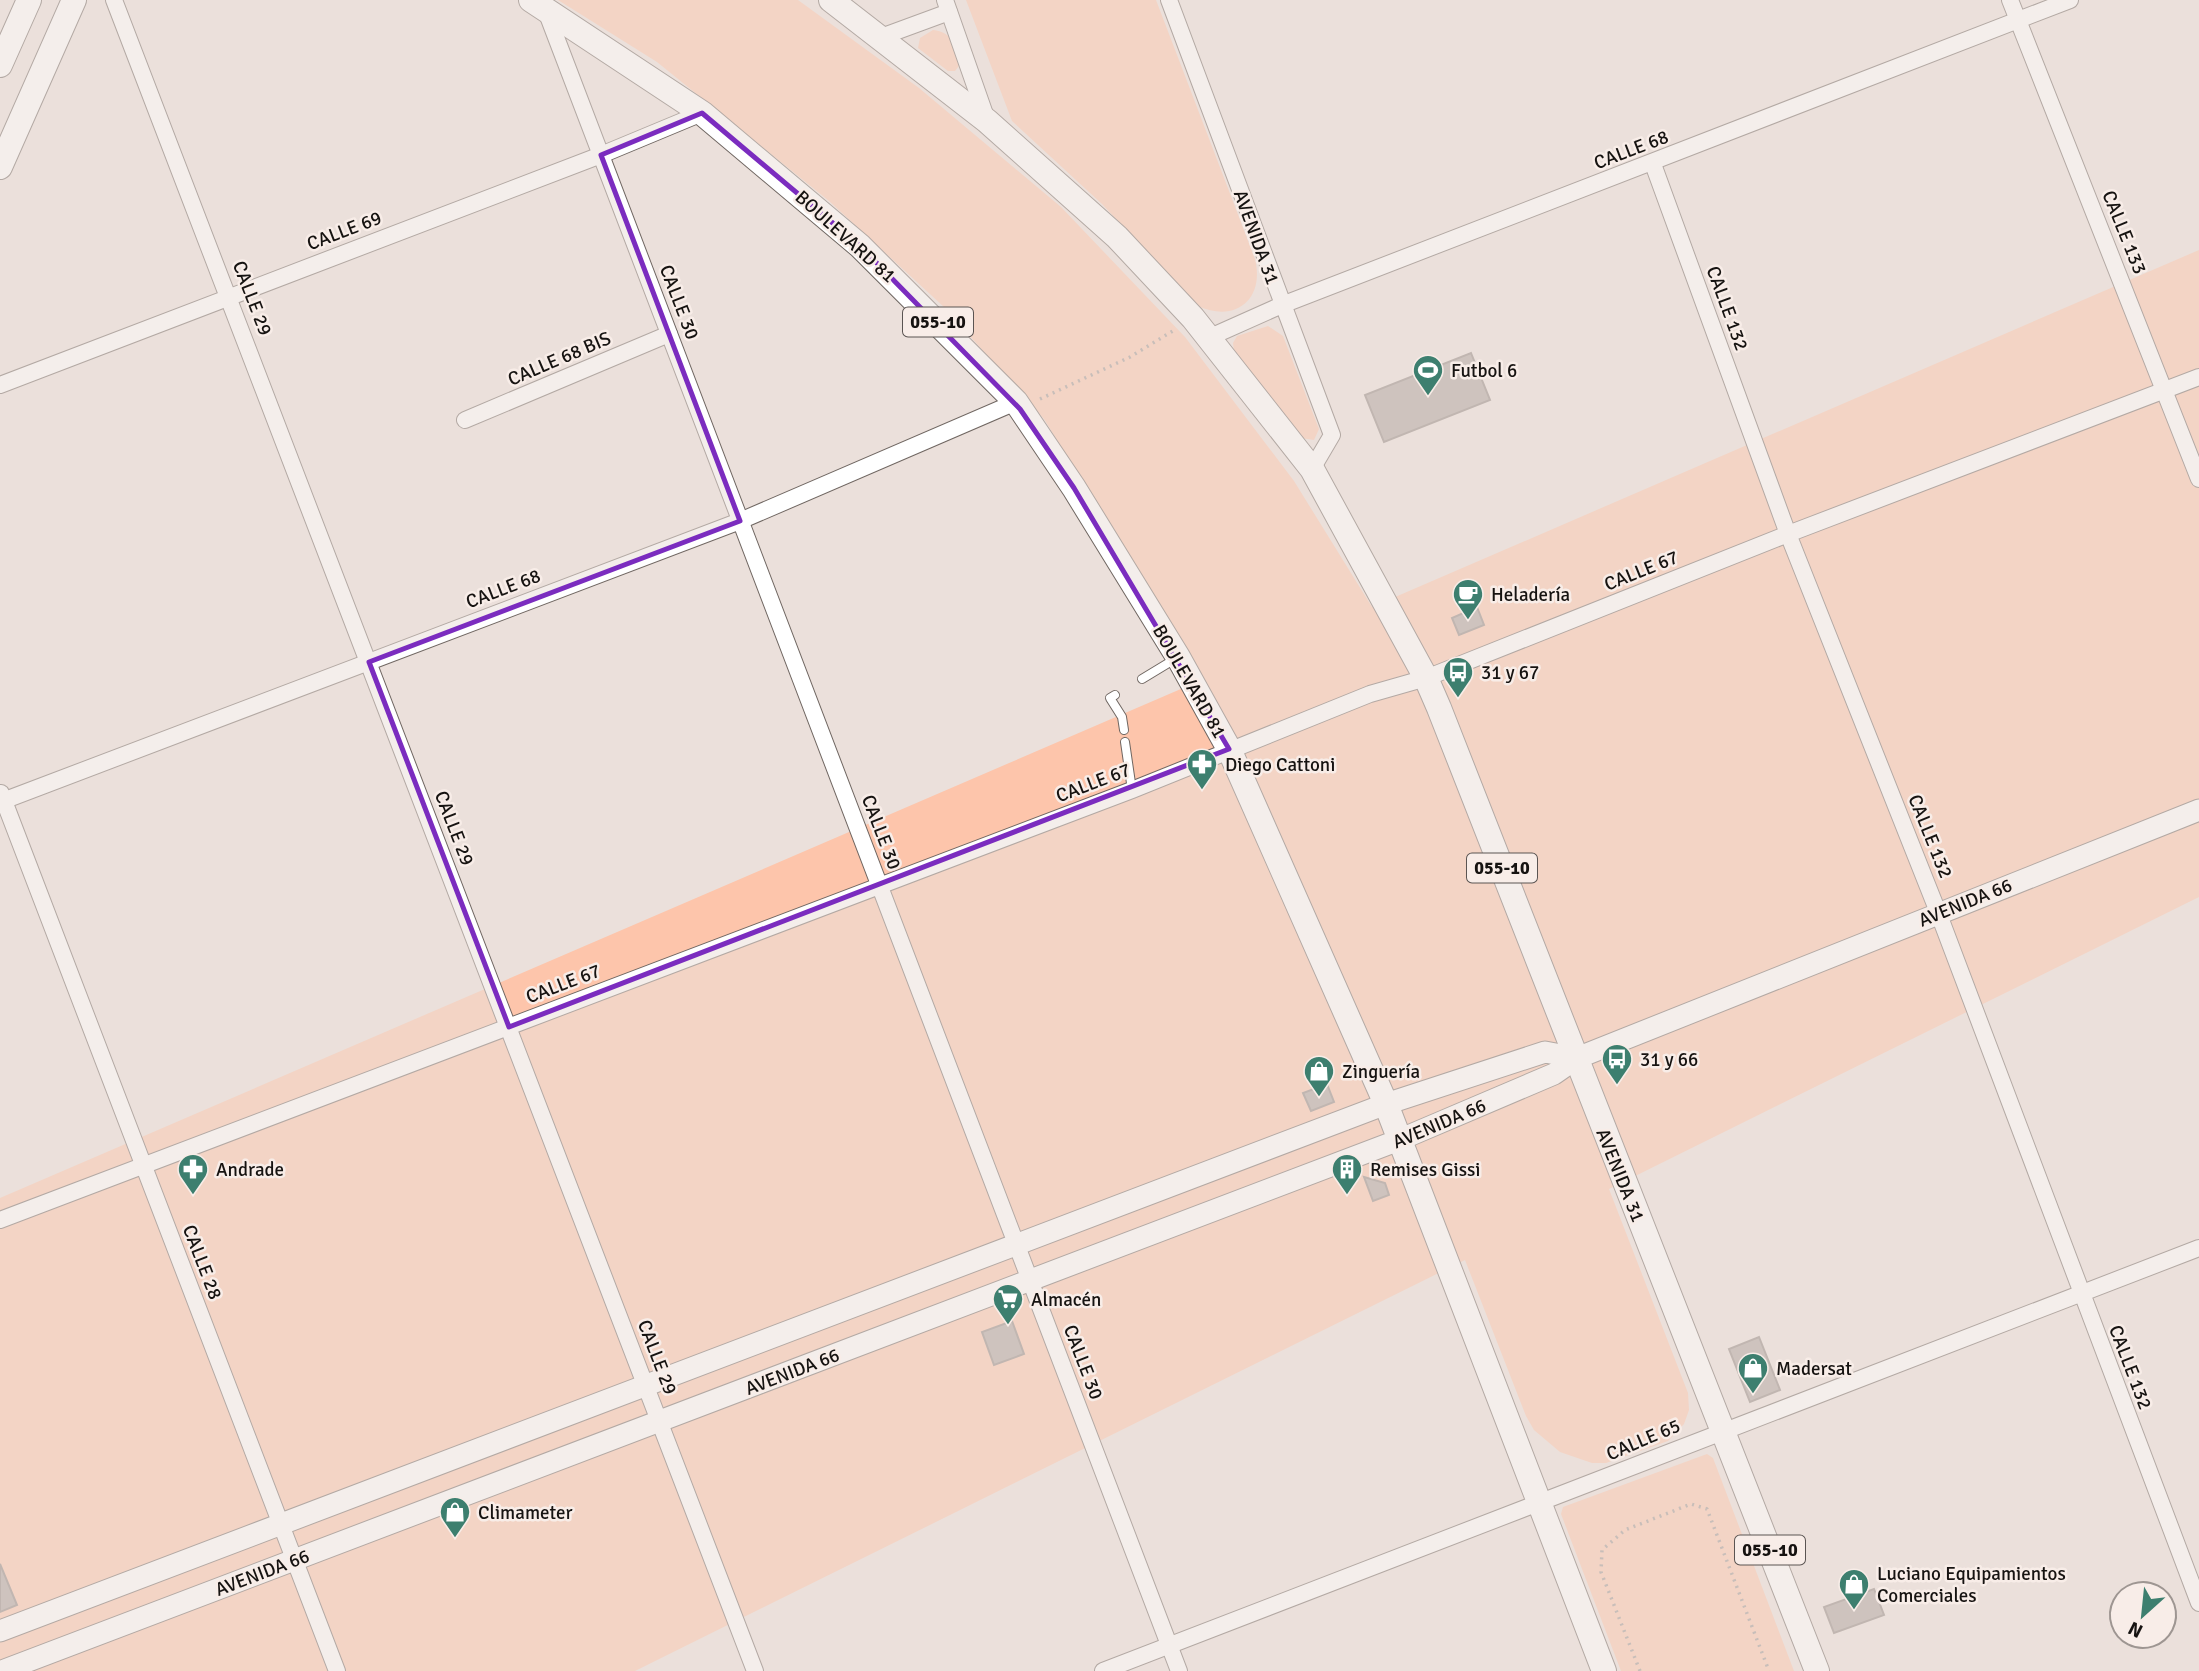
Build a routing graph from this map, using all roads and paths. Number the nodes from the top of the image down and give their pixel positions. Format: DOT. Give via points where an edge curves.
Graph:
graph roads {
  1 [pos="29,0"];
  2 [pos="74,0"];
  3 [pos="114,0"];
  4 [pos="831,0"];
  5 [pos="1170,0"];
  6 [pos="2010,0"];
  7 [pos="2070,0"];
  8 [pos="538,4"];
  9 [pos="947,6"];
  10 [pos="2018,20"];
  11 [pos="881,37"];
  12 [pos="0,65"];
  13 [pos="702,113"];
  14 [pos="987,121"];
  15 [pos="601,155"];
  16 [pos="1653,164"];
  17 [pos="0,167"];
  18 [pos="230,296"];
  19 [pos="1282,305"];
  20 [pos="1200,328"];
  21 [pos="669,334"];
  22 [pos="2199,377"];
  23 [pos="0,385"];
  24 [pos="2166,390"];
  25 [pos="1018,406"];
  26 [pos="465,419"];
  27 [pos="1312,469"];
  28 [pos="2199,479"];
  29 [pos="740,520"];
  30 [pos="1788,534"];
  31 [pos="1178,657"];
  32 [pos="369,662"];
  33 [pos="1426,678"];
  34 [pos="1142,679"];
  35 [pos="1115,695"];
  36 [pos="1124,730"];
  37 [pos="1125,742"];
  38 [pos="1229,749"];
  39 [pos="1132,790"];
  40 [pos="1,798"];
  41 [pos="2199,810"];
  42 [pos="880,886"];
  43 [pos="1938,912"];
  44 [pos="509,1027"];
  45 [pos="1577,1058"];
  46 [pos="1385,1104"];
  47 [pos="1399,1140"];
  48 [pos="144,1166"];
  49 [pos="0,1220"];
  50 [pos="1016,1244"];
  51 [pos="2199,1248"];
  52 [pos="1030,1280"];
  53 [pos="2080,1293"];
  54 [pos="646,1385"];
  55 [pos="660,1421"];
  56 [pos="1724,1429"];
  57 [pos="1540,1505"];
  58 [pos="281,1524"];
  59 [pos="294,1560"];
  60 [pos="2199,1603"];
  61 [pos="0,1631"];
  62 [pos="1170,1646"];
  63 [pos="2,1671"];
  64 [pos="337,1671"];
  65 [pos="755,1671"];
  66 [pos="1103,1671"];
  67 [pos="1179,1671"];
  68 [pos="1604,1671"];
  69 [pos="1640,1671"];
  70 [pos="1769,1671"];
  71 [pos="1817,1671"];
  1 -- 12 [label="main road"];
  2 -- 17 [label="main road"];
  3 -- 18 [label="street, CALLE 29"];
  4 -- 11 [label="main road, 055-10"];
  5 -- 19 [label="street, AVENIDA 31"];
  6 -- 10 [label="street, CALLE 133"];
  7 -- 10 [label="street, CALLE 68"];
  8 -- 13 [label="main road, BOULEVARD 81 / 055-10"];
  8 -- 15 [label="street, CALLE 30"];
  9 -- 11 [label="street"];
  9 -- 14 [label="street"];
  10 -- 16 [label="street, CALLE 68"];
  10 -- 24 [label="street, CALLE 133"];
  11 -- 14 [label="main road, 055-10"];
  13 -- 15 [label="street, CALLE 69"];
  13 -- 25 [label="main road, BOULEVARD 81 / 055-10" via="860,246"];
  14 -- 20 [label="main road, 055-10" via="1117,237"];
  15 -- 18 [label="street, CALLE 69"];
  15 -- 21 [label="street, CALLE 30"];
  16 -- 19 [label="street, CALLE 68"];
  16 -- 30 [label="street, CALLE 132"];
  18 -- 23 [label="street, CALLE 69"];
  18 -- 32 [label="street, CALLE 29"];
  19 -- 20 [label="street, CALLE 68"];
  19 -- 27 [label="street, AVENIDA 31" via="1332,435"];
  20 -- 25 [label="path"];
  20 -- 27 [label="main road, 055-10"];
  21 -- 26 [label="street, CALLE 68 BIS"];
  21 -- 29 [label="street, CALLE 30"];
  22 -- 24 [label="street, CALLE 67"];
  24 -- 28 [label="street, CALLE 133"];
  24 -- 30 [label="street, CALLE 67"];
  25 -- 29 [label="street, CALLE 68"];
  25 -- 31 [label="main road, BOULEVARD 81 / 055-10"];
  27 -- 33 [label="main road, 055-10"];
  29 -- 32 [label="street, CALLE 68"];
  29 -- 42 [label="street, CALLE 30"];
  30 -- 33 [label="street, CALLE 67"];
  30 -- 43 [label="street, CALLE 132"];
  31 -- 34 [label="lane"];
  31 -- 38 [label="main road, BOULEVARD 81 / 055-10"];
  32 -- 40 [label="street, CALLE 68"];
  32 -- 44 [label="street, CALLE 29"];
  33 -- 38 [label="street, CALLE 67" via="1370,694"];
  33 -- 45 [label="main road, AVENIDA 31 / 055-10"];
  35 -- 36 [label="lane" via="1110,698"];
  37 -- 39 [label="lane"];
  38 -- 39 [label="street, CALLE 67"];
  38 -- 46 [label="main road, 055-10"];
  39 -- 42 [label="street, CALLE 67"];
  40 -- 48 [label="street, CALLE 28"];
  41 -- 43 [label="main road, AVENIDA 66"];
  42 -- 44 [label="street, CALLE 67"];
  42 -- 50 [label="street, CALLE 30"];
  43 -- 45 [label="main road, AVENIDA 66"];
  43 -- 53 [label="street, CALLE 132"];
  44 -- 48 [label="street, CALLE 67"];
  44 -- 54 [label="street, CALLE 29"];
  45 -- 46 [label="main road, AVENIDA 66" via="1545,1052"];
  45 -- 47 [label="main road, AVENIDA 66" via="1554,1074"];
  45 -- 56 [label="main road, AVENIDA 31 / 055-10"];
  46 -- 47 [label="main road, 055-10"];
  46 -- 50 [label="main road, AVENIDA 66"];
  47 -- 52 [label="main road, AVENIDA 66"];
  47 -- 57 [label="main road, 055-10"];
  48 -- 49 [label="street, CALLE 67"];
  48 -- 58 [label="street, CALLE 28"];
  50 -- 52 [label="street, CALLE 30"];
  50 -- 54 [label="main road, AVENIDA 66"];
  51 -- 53 [label="street, CALLE 65"];
  52 -- 55 [label="main road, AVENIDA 66"];
  52 -- 62 [label="street, CALLE 30"];
  53 -- 56 [label="street, CALLE 65"];
  53 -- 60 [label="street, CALLE 132"];
  54 -- 55 [label="street, CALLE 29"];
  54 -- 58 [label="main road, AVENIDA 66"];
  55 -- 59 [label="main road, AVENIDA 66"];
  55 -- 65 [label="street, CALLE 29"];
  56 -- 57 [label="street, CALLE 65"];
  56 -- 71 [label="main road, AVENIDA 31 / 055-10"];
  57 -- 62 [label="street, CALLE 65"];
  57 -- 68 [label="main road, 055-10"];
  58 -- 59 [label="street, CALLE 28"];
  58 -- 61 [label="main road, AVENIDA 66"];
  59 -- 63 [label="main road, AVENIDA 66"];
  59 -- 64 [label="street, CALLE 28"];
  62 -- 66 [label="street, CALLE 65"];
  62 -- 67 [label="street, CALLE 30"];
  69 -- 70 [label="path" via="1601,1572 1602,1550 1625,1530 1691,1504 1707,1509"];
}
